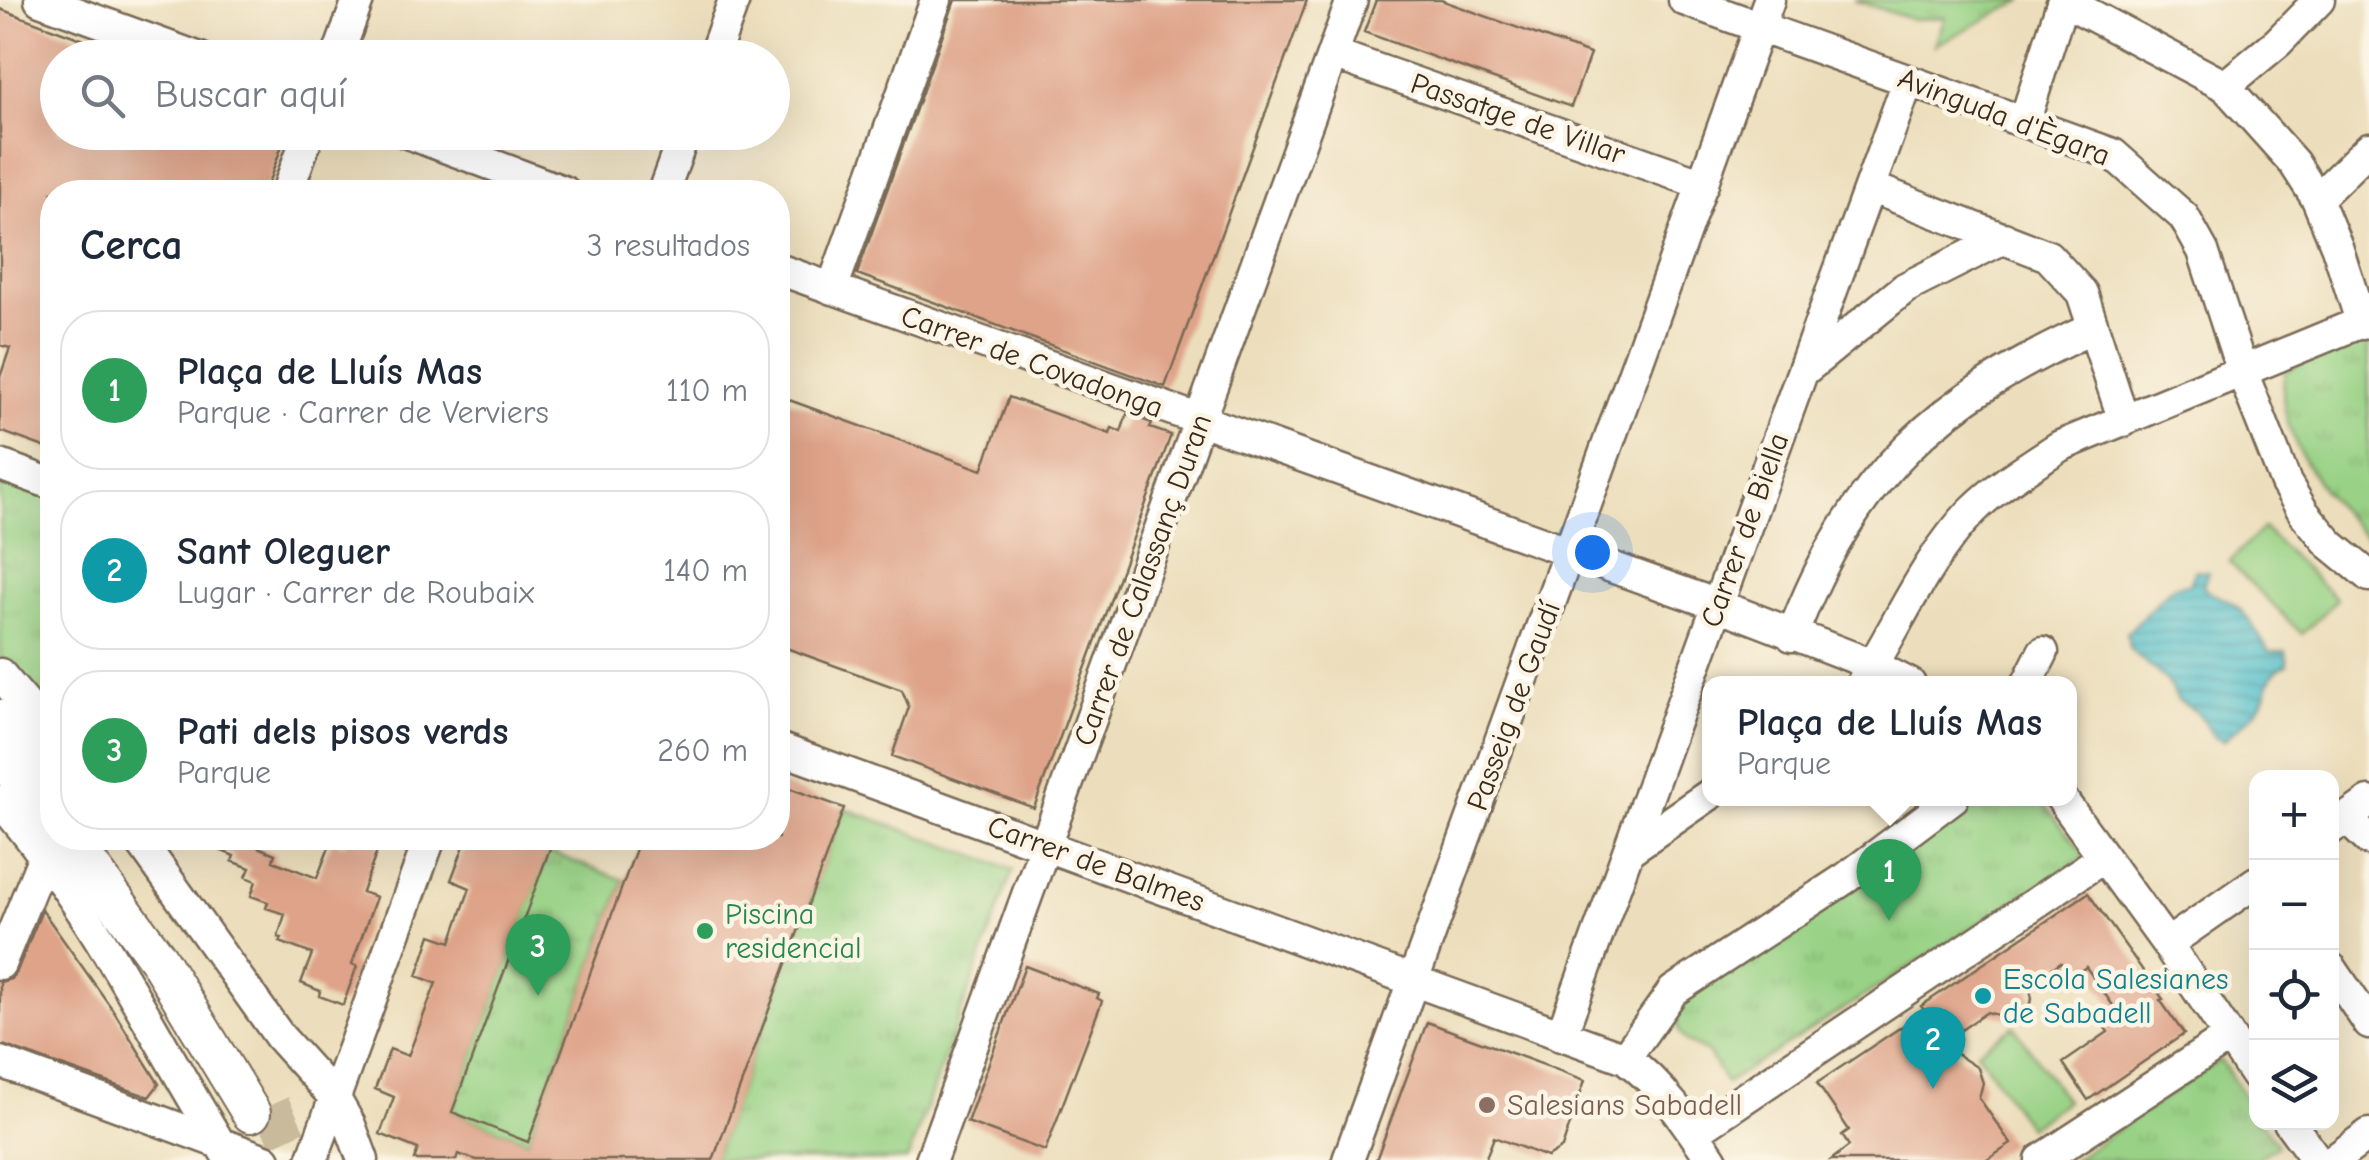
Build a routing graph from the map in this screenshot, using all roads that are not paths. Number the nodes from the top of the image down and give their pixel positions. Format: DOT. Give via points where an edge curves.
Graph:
graph roads {
  1 [pos="40,0"];
  2 [pos="358,0"];
  3 [pos="734,0"];
  4 [pos="936,0"];
  5 [pos="1352,0"];
  6 [pos="1684,0"];
  7 [pos="2064,0"];
  8 [pos="2318,0"];
  9 [pos="1765,13"];
  10 [pos="150,40"];
  11 [pos="344,40"];
  12 [pos="720,40"];
  13 [pos="1333,54"];
  14 [pos="1908,81"];
  15 [pos="2226,86"];
  16 [pos="2025,120"];
  17 [pos="2369,148"];
  18 [pos="302,150"];
  19 [pos="453,150"];
  20 [pos="678,150"];
  21 [pos="291,180"];
  22 [pos="534,180"];
  23 [pos="667,180"];
  24 [pos="1703,184"];
  25 [pos="1870,187"];
  26 [pos="2318,199"];
  27 [pos="2004,238"];
  28 [pos="790,273"];
  29 [pos="832,289"];
  30 [pos="2365,322"];
  31 [pos="2094,328"];
  32 [pos="1804,370"];
  33 [pos="2244,374"];
  34 [pos="2124,421"];
  35 [pos="1201,423"];
  36 [pos="0,465"];
  37 [pos="40,480"];
  38 [pos="1568,555"];
  39 [pos="2369,576"];
  40 [pos="1718,605"];
  41 [pos="1792,636"];
  42 [pos="2043,652"];
  43 [pos="0,674"];
  44 [pos="1867,674"];
  45 [pos="2031,676"];
  46 [pos="0,719"];
  47 [pos="40,721"];
  48 [pos="790,752"];
  49 [pos="0,756"];
  50 [pos="40,766"];
  51 [pos="1702,800"];
  52 [pos="0,801"];
  53 [pos="40,804"];
  54 [pos="1942,806"];
  55 [pos="2067,806"];
  56 [pos="2349,816"];
  57 [pos="40,834"];
  58 [pos="2369,840"];
  59 [pos="1045,845"];
  60 [pos="1631,849"];
  61 [pos="55,850"];
  62 [pos="58,850"];
  63 [pos="59,850"];
  64 [pos="109,850"];
  65 [pos="147,850"];
  66 [pos="426,850"];
  67 [pos="2104,857"];
  68 [pos="2249,887"];
  69 [pos="2166,944"];
  70 [pos="0,964"];
  71 [pos="2339,979"];
  72 [pos="1413,982"];
  73 [pos="2369,1024"];
  74 [pos="1561,1036"];
  75 [pos="2229,1037"];
  76 [pos="1624,1058"];
  77 [pos="0,1062"];
  78 [pos="2249,1066"];
  79 [pos="334,1097"];
  80 [pos="1694,1132"];
  81 [pos="2369,1134"];
  82 [pos="225,1152"];
  83 [pos="266,1160"];
  84 [pos="312,1160"];
  85 [pos="363,1160"];
  86 [pos="931,1160"];
  87 [pos="1348,1160"];
  88 [pos="1712,1160"];
  89 [pos="2041,1160"];
  90 [pos="2334,1160"];
  1 -- 10 [label="street"];
  2 -- 11 [label="street"];
  3 -- 12 [label="street"];
  4 -- 29 [label="street"];
  5 -- 13 [label="street, Carrer de Calassanç Duran"];
  6 -- 9 [label="street, Avinguda d'Ègara"];
  7 -- 15 [label="street"];
  7 -- 16 [label="street"];
  8 -- 15 [label="street"];
  9 -- 14 [label="street, Avinguda d'Ègara"];
  9 -- 24 [label="street, Passeig de Gaudí"];
  13 -- 24 [label="street, Passatge de Villar"];
  13 -- 35 [label="street, Carrer de Calassanç Duran"];
  14 -- 16 [label="street, Avinguda d'Ègara"];
  14 -- 25 [label="street, Carrer de Biella"];
  15 -- 26 [label="street"];
  16 -- 33 [label="street, Avinguda d'Ègara" via="2113,154 2184,218 2203,251"];
  17 -- 26 [label="street"];
  18 -- 21 [label="street"];
  19 -- 22 [label="street"];
  20 -- 23 [label="street"];
  24 -- 38 [label="street, Passeig de Gaudí"];
  25 -- 27 [label="street"];
  25 -- 32 [label="street, Carrer de Biella"];
  26 -- 30 [label="street"];
  27 -- 31 [label="street" via="2048,256 2082,294"];
  27 -- 32 [label="street" via="1905,288"];
  28 -- 29 [label="street, Carrer de Covadonga"];
  29 -- 35 [label="street, Carrer de Covadonga"];
  30 -- 33 [label="street"];
  31 -- 34 [label="street"];
  31 -- 41 [label="street" via="1982,386 1902,452 1839,534"];
  32 -- 40 [label="street, Carrer de Biella"];
  33 -- 34 [label="street"];
  33 -- 39 [label="street, Avinguda d'Ègara" via="2304,513"];
  34 -- 44 [label="street" via="2060,446 1973,510 1928,569"];
  35 -- 38 [label="street, Carrer de Covadonga"];
  35 -- 59 [label="street, Carrer de Calassanç Duran"];
  36 -- 37 [label="street"];
  38 -- 40 [label="street, Carrer de Covadonga"];
  38 -- 72 [label="street, Passeig de Gaudí"];
  40 -- 41 [label="street, Carrer de Covadonga"];
  40 -- 60 [label="street, Carrer de Biella"];
  41 -- 44 [label="street, Carrer de Covadonga"];
  42 -- 45 [label="street"];
  43 -- 47 [label="street"];
  46 -- 50 [label="street"];
  48 -- 59 [label="street, Carrer de Balmes"];
  49 -- 53 [label="street"];
  51 -- 60 [label="street"];
  52 -- 57 [label="street"];
  54 -- 76 [label="street" via="1673,991"];
  55 -- 67 [label="street"];
  56 -- 58 [label="street"];
  59 -- 72 [label="street, Carrer de Balmes"];
  59 -- 86 [label="street, Carrer de Calassanç Duran"];
  60 -- 74 [label="street, Carrer de Biella"];
  61 -- 70 [label="street"];
  62 -- 82 [label="street"];
  63 -- 64 [label="street" via="158,959 261,1109 175,943"];
  65 -- 79 [label="street" via="280,1038"];
  66 -- 79 [label="street"];
  67 -- 69 [label="street"];
  67 -- 80 [label="street"];
  68 -- 69 [label="street"];
  69 -- 75 [label="street"];
  71 -- 73 [label="street"];
  72 -- 74 [label="street, Carrer de Balmes"];
  72 -- 87 [label="street, Passeig de Gaudí"];
  74 -- 76 [label="street, Carrer de Balmes"];
  75 -- 78 [label="street"];
  75 -- 89 [label="street"];
  76 -- 80 [label="street" via="1647,1074"];
  77 -- 82 [label="street"];
  79 -- 84 [label="street"];
  79 -- 85 [label="street"];
  80 -- 88 [label="street"];
  81 -- 90 [label="street"];
  82 -- 83 [label="street"];
}
